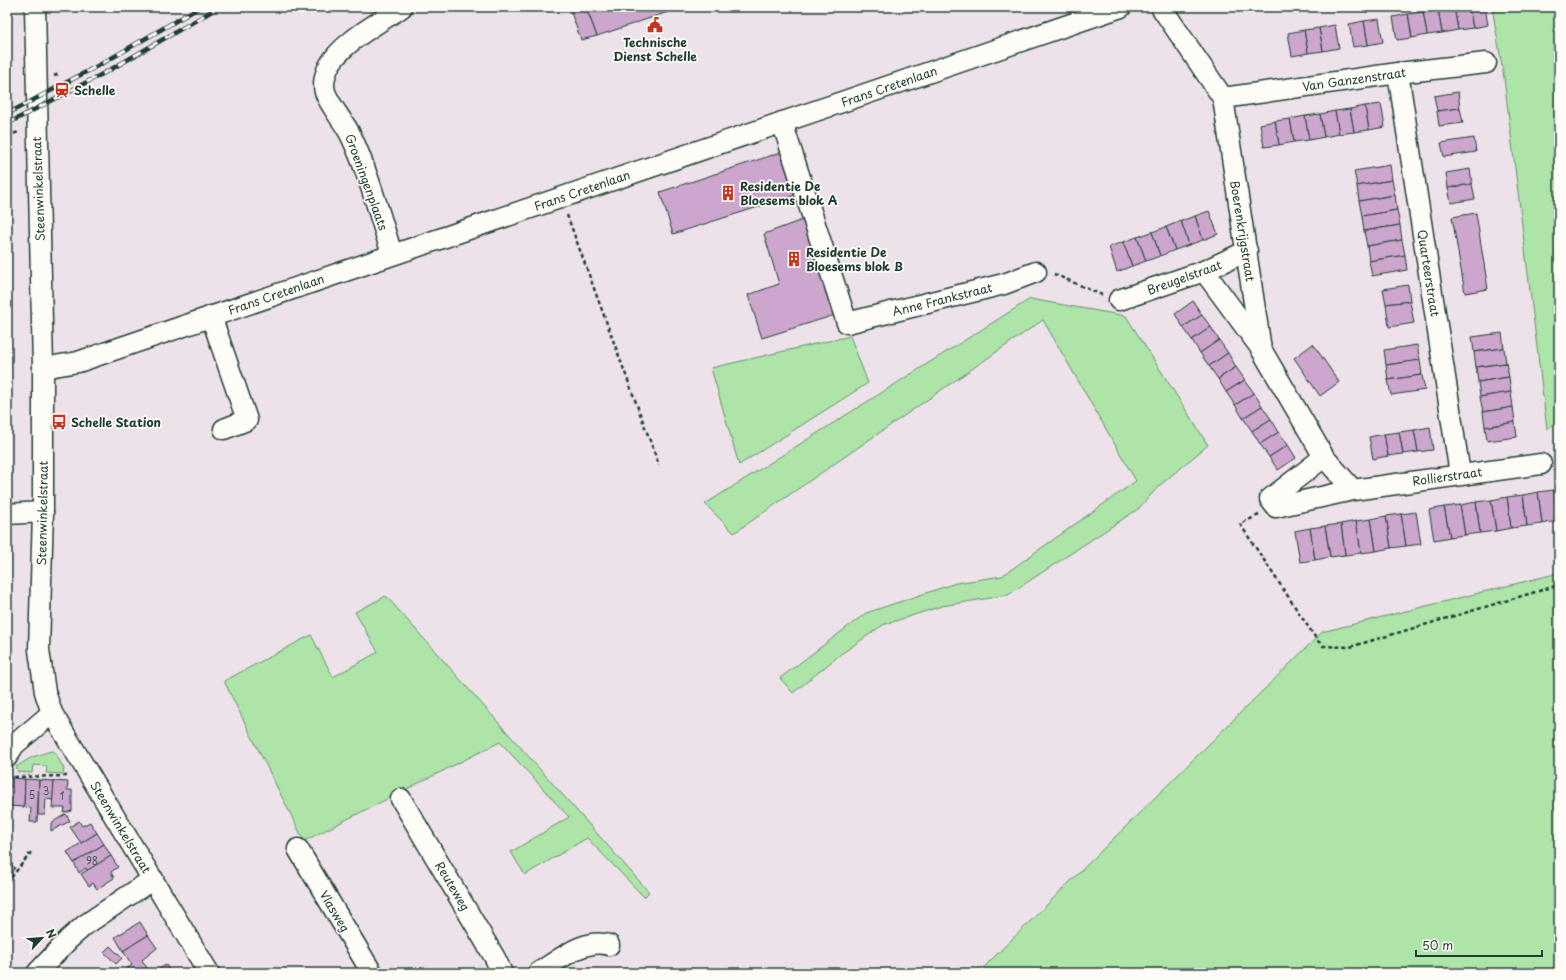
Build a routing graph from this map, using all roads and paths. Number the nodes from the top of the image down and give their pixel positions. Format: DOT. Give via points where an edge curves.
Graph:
graph roads {
  1 [pos="35,7"];
  2 [pos="402,7"];
  3 [pos="1121,7"];
  4 [pos="1161,7"];
  5 [pos="1486,63"];
  6 [pos="1398,73"];
  7 [pos="1222,98"];
  8 [pos="782,122"];
  9 [pos="560,198"];
  10 [pos="1247,251"];
  11 [pos="392,254"];
  12 [pos="1204,271"];
  13 [pos="1036,272"];
  14 [pos="1119,300"];
  15 [pos="211,316"];
  16 [pos="1261,349"];
  17 [pos="42,368"];
  18 [pos="224,429"];
  19 [pos="1324,457"];
  20 [pos="1541,464"];
  21 [pos="659,465"];
  22 [pos="1460,474"];
  23 [pos="1353,490"];
  24 [pos="1276,507"];
  25 [pos="43,512"];
  26 [pos="7,514"];
  27 [pos="1559,584"];
  28 [pos="52,713"];
  29 [pos="7,756"];
  30 [pos="90,776"];
  31 [pos="7,777"];
  32 [pos="401,799"];
  33 [pos="298,848"];
  34 [pos="32,851"];
  35 [pos="153,879"];
  36 [pos="7,882"];
  37 [pos="609,945"];
  38 [pos="37,973"];
  39 [pos="209,973"];
  40 [pos="372,973"];
  41 [pos="502,973"];
  42 [pos="538,973"];
  1 -- 17 [label="street, Steenwinkelstraat"];
  2 -- 11 [label="street, Groeningenplaats" via="337,55 324,79 329,101 356,147"];
  3 -- 8 [label="street, Frans Cretenlaan"];
  4 -- 7 [label="street, Boerenkrijgstraat"];
  5 -- 6 [label="street, Van Ganzenstraat"];
  6 -- 7 [label="street, Van Ganzenstraat"];
  6 -- 22 [label="street, Quarteerstraat"];
  7 -- 10 [label="street, Boerenkrijgstraat"];
  8 -- 9 [label="street, Frans Cretenlaan"];
  8 -- 13 [label="street, Anne Frankstraat" via="847,323 1004,284"];
  9 -- 11 [label="street, Frans Cretenlaan"];
  9 -- 21 [label="path"];
  10 -- 12 [label="street, Breugelstraat"];
  10 -- 16 [label="street, Boerenkrijgstraat"];
  11 -- 15 [label="street, Frans Cretenlaan"];
  12 -- 14 [label="street, Breugelstraat"];
  12 -- 16 [label="street"];
  13 -- 14 [label="path" via="1045,270"];
  15 -- 17 [label="street, Frans Cretenlaan" via="78,362"];
  15 -- 18 [label="street" via="247,420"];
  16 -- 19 [label="street, Boerenkrijgstraat"];
  17 -- 25 [label="street, Steenwinkelstraat"];
  19 -- 23 [label="street, Boerenkrijgstraat"];
  19 -- 24 [label="street" via="1270,499"];
  20 -- 22 [label="street, Rollierstraat"];
  22 -- 23 [label="street, Rollierstraat"];
  23 -- 24 [label="street, Rollierstraat"];
  24 -- 27 [label="path" via="1240,524 1323,646 1350,647"];
  25 -- 26 [label="street"];
  25 -- 28 [label="street, Steenwinkelstraat" via="39,650 45,692"];
  28 -- 29 [label="street" via="14,746"];
  28 -- 30 [label="street, Steenwinkelstraat"];
  30 -- 31 [label="path"];
  30 -- 35 [label="street, Steenwinkelstraat"];
  32 -- 41 [label="street, Reuteweg" via="496,958"];
  33 -- 40 [label="street, Vlasweg"];
  34 -- 36 [label="path"];
  35 -- 38 [label="street" via="85,925"];
  35 -- 39 [label="street, Steenwinkelstraat"];
  37 -- 42 [label="street" via="589,944"];
}
